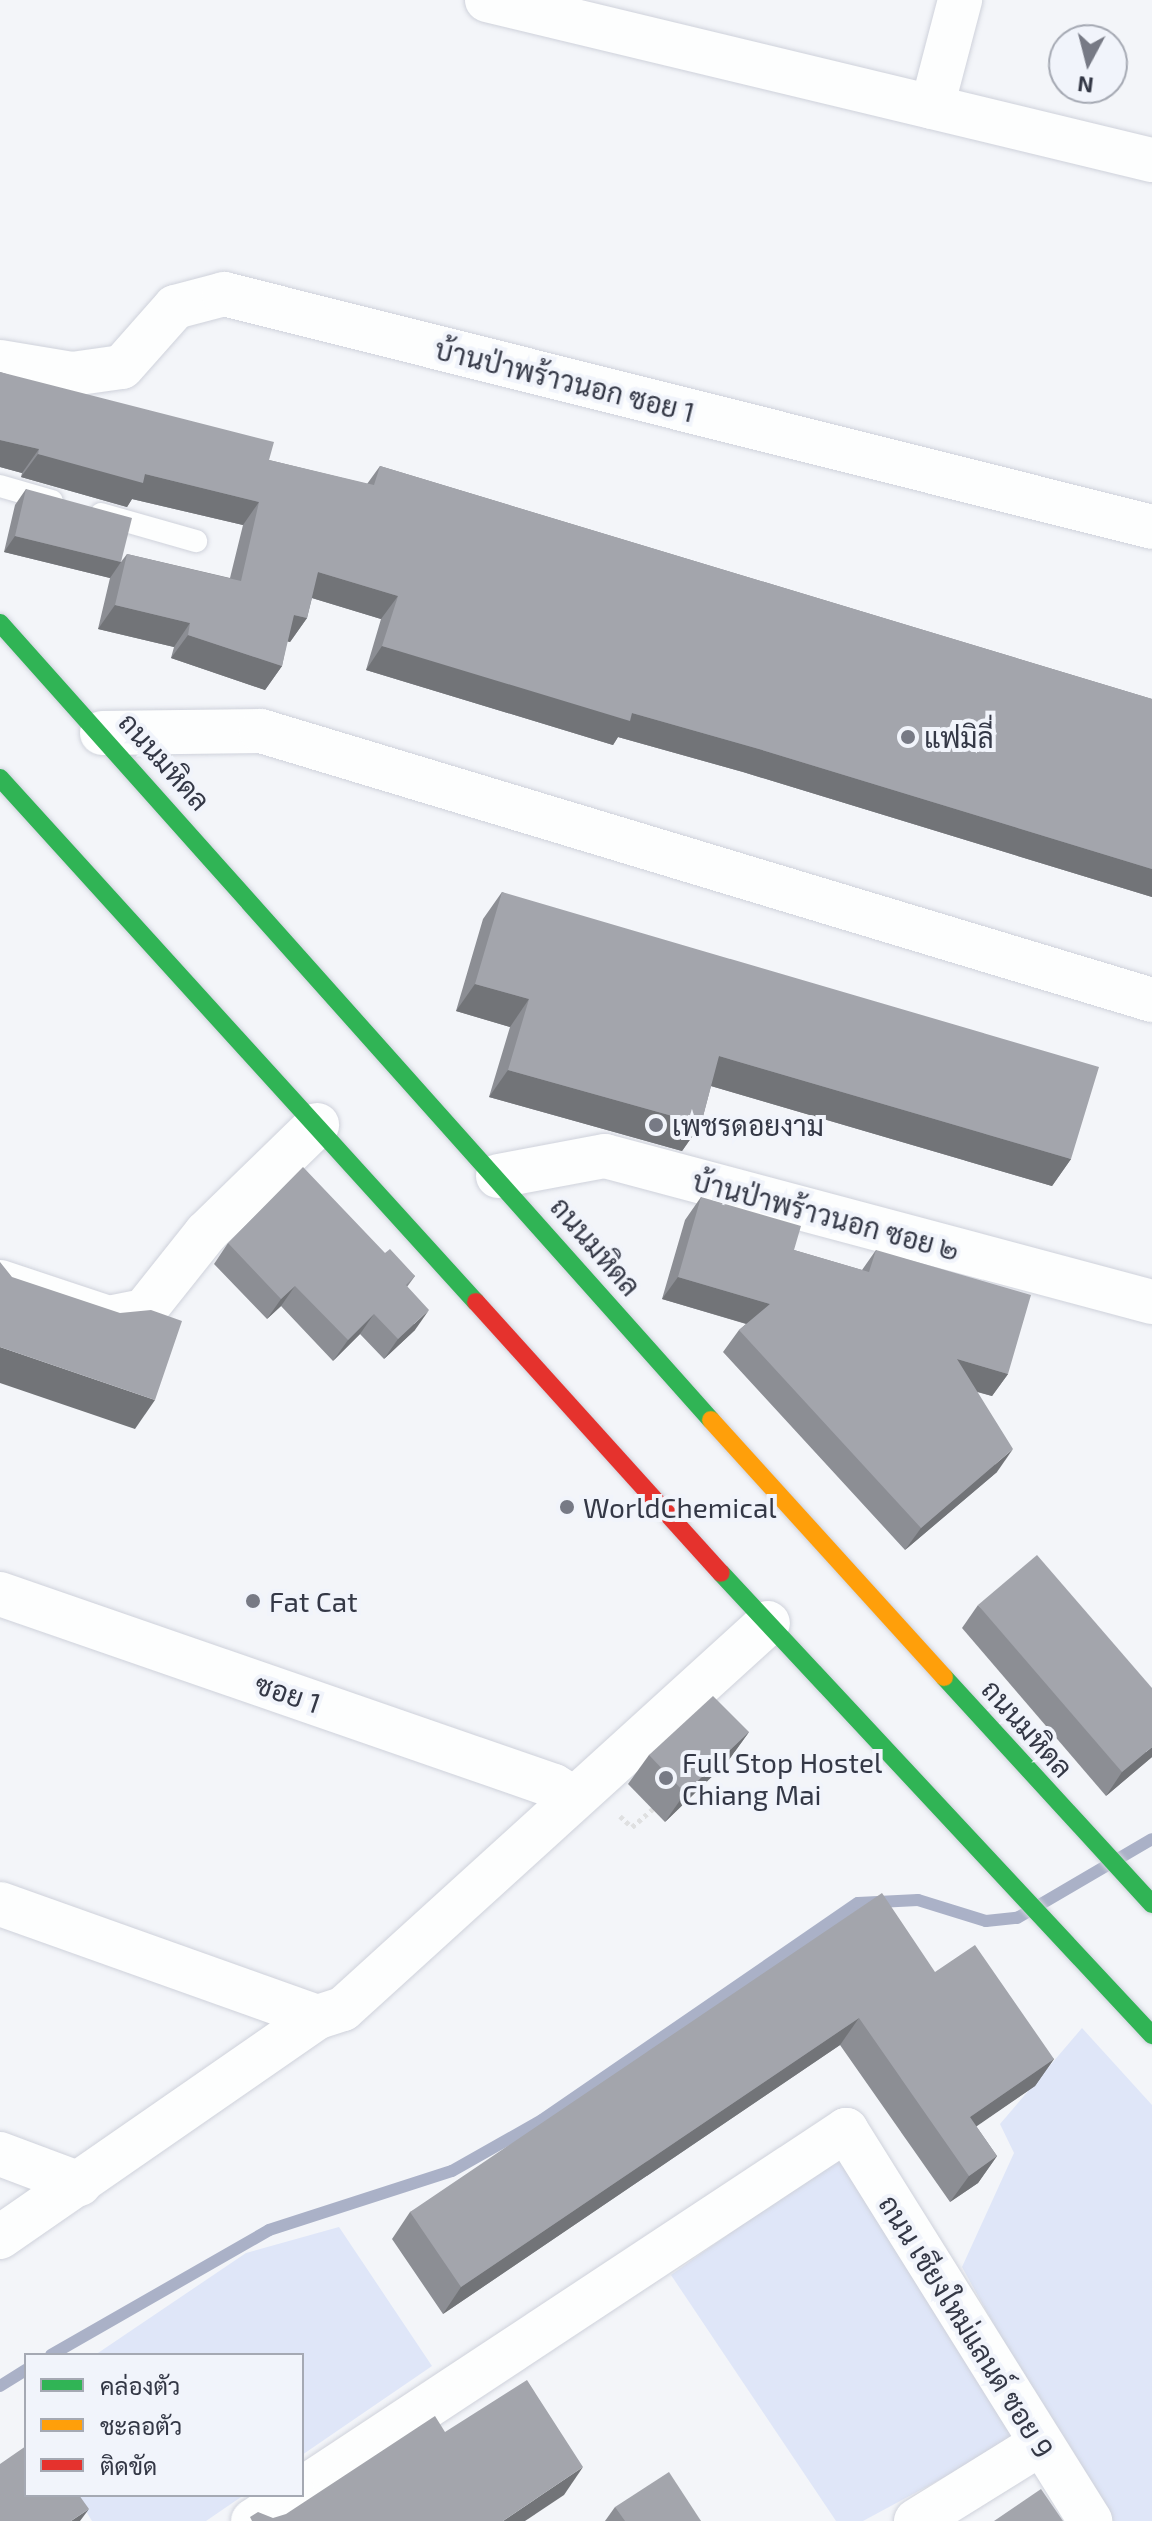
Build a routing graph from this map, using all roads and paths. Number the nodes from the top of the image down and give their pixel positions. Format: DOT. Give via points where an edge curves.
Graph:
graph roads {
  1 [pos="487,0"];
  2 [pos="960,0"];
  3 [pos="932,107"];
  4 [pos="1152,160"];
  5 [pos="0,362"];
  6 [pos="0,486"];
  7 [pos="1152,527"];
  8 [pos="196,541"];
  9 [pos="0,623"];
  10 [pos="102,733"];
  11 [pos="0,778"];
  12 [pos="1152,1000"];
  13 [pos="317,1125"];
  14 [pos="498,1176"];
  15 [pos="0,1282"];
  16 [pos="1152,1302"];
  17 [pos="0,1594"];
  18 [pos="759,1613"];
  19 [pos="564,1792"];
  20 [pos="0,1904"];
  21 [pos="1152,1904"];
  22 [pos="318,2017"];
  23 [pos="1152,2035"];
  24 [pos="0,2154"];
  25 [pos="80,2184"];
  26 [pos="0,2237"];
  27 [pos="1040,2444"];
  28 [pos="304,2488"];
  29 [pos="290,2497"];
  30 [pos="253,2521"];
  31 [pos="916,2521"];
  32 [pos="1090,2521"];
  1 -- 3 [label="street"];
  2 -- 3 [label="street"];
  3 -- 4 [label="street"];
  5 -- 7 [label="street, บ้านป่าพร้าวนอก ซอย 1" via="72,374 122,367 175,307 224,294"];
  6 -- 8 [label="lane"];
  9 -- 10 [label="main road, ถนนมหิดล"];
  10 -- 12 [label="street" via="261,731"];
  10 -- 14 [label="main road, ถนนมหิดล"];
  11 -- 13 [label="main road"];
  13 -- 15 [label="street" via="206,1233 144,1311 108,1318"];
  13 -- 18 [label="main road"];
  14 -- 16 [label="street, บ้านป่าพร้าวนอก ซอย ๒" via="605,1156"];
  14 -- 21 [label="main road, ถนนมหิดล"];
  17 -- 19 [label="street, ซอย 1"];
  18 -- 19 [label="street"];
  18 -- 23 [label="main road"];
  19 -- 22 [label="street" via="325,1997"];
  20 -- 22 [label="street"];
  22 -- 25 [label="street"];
  24 -- 25 [label="street"];
  25 -- 26 [label="street"];
  27 -- 28 [label="street, ถนน เชียงใหม่แลนด์ ซอย 9" via="846,2130"];
  27 -- 31 [label="street"];
  27 -- 32 [label="street, ถนน เชียงใหม่แลนด์ ซอย 9"];
  29 -- 30 [label="street"];
}
